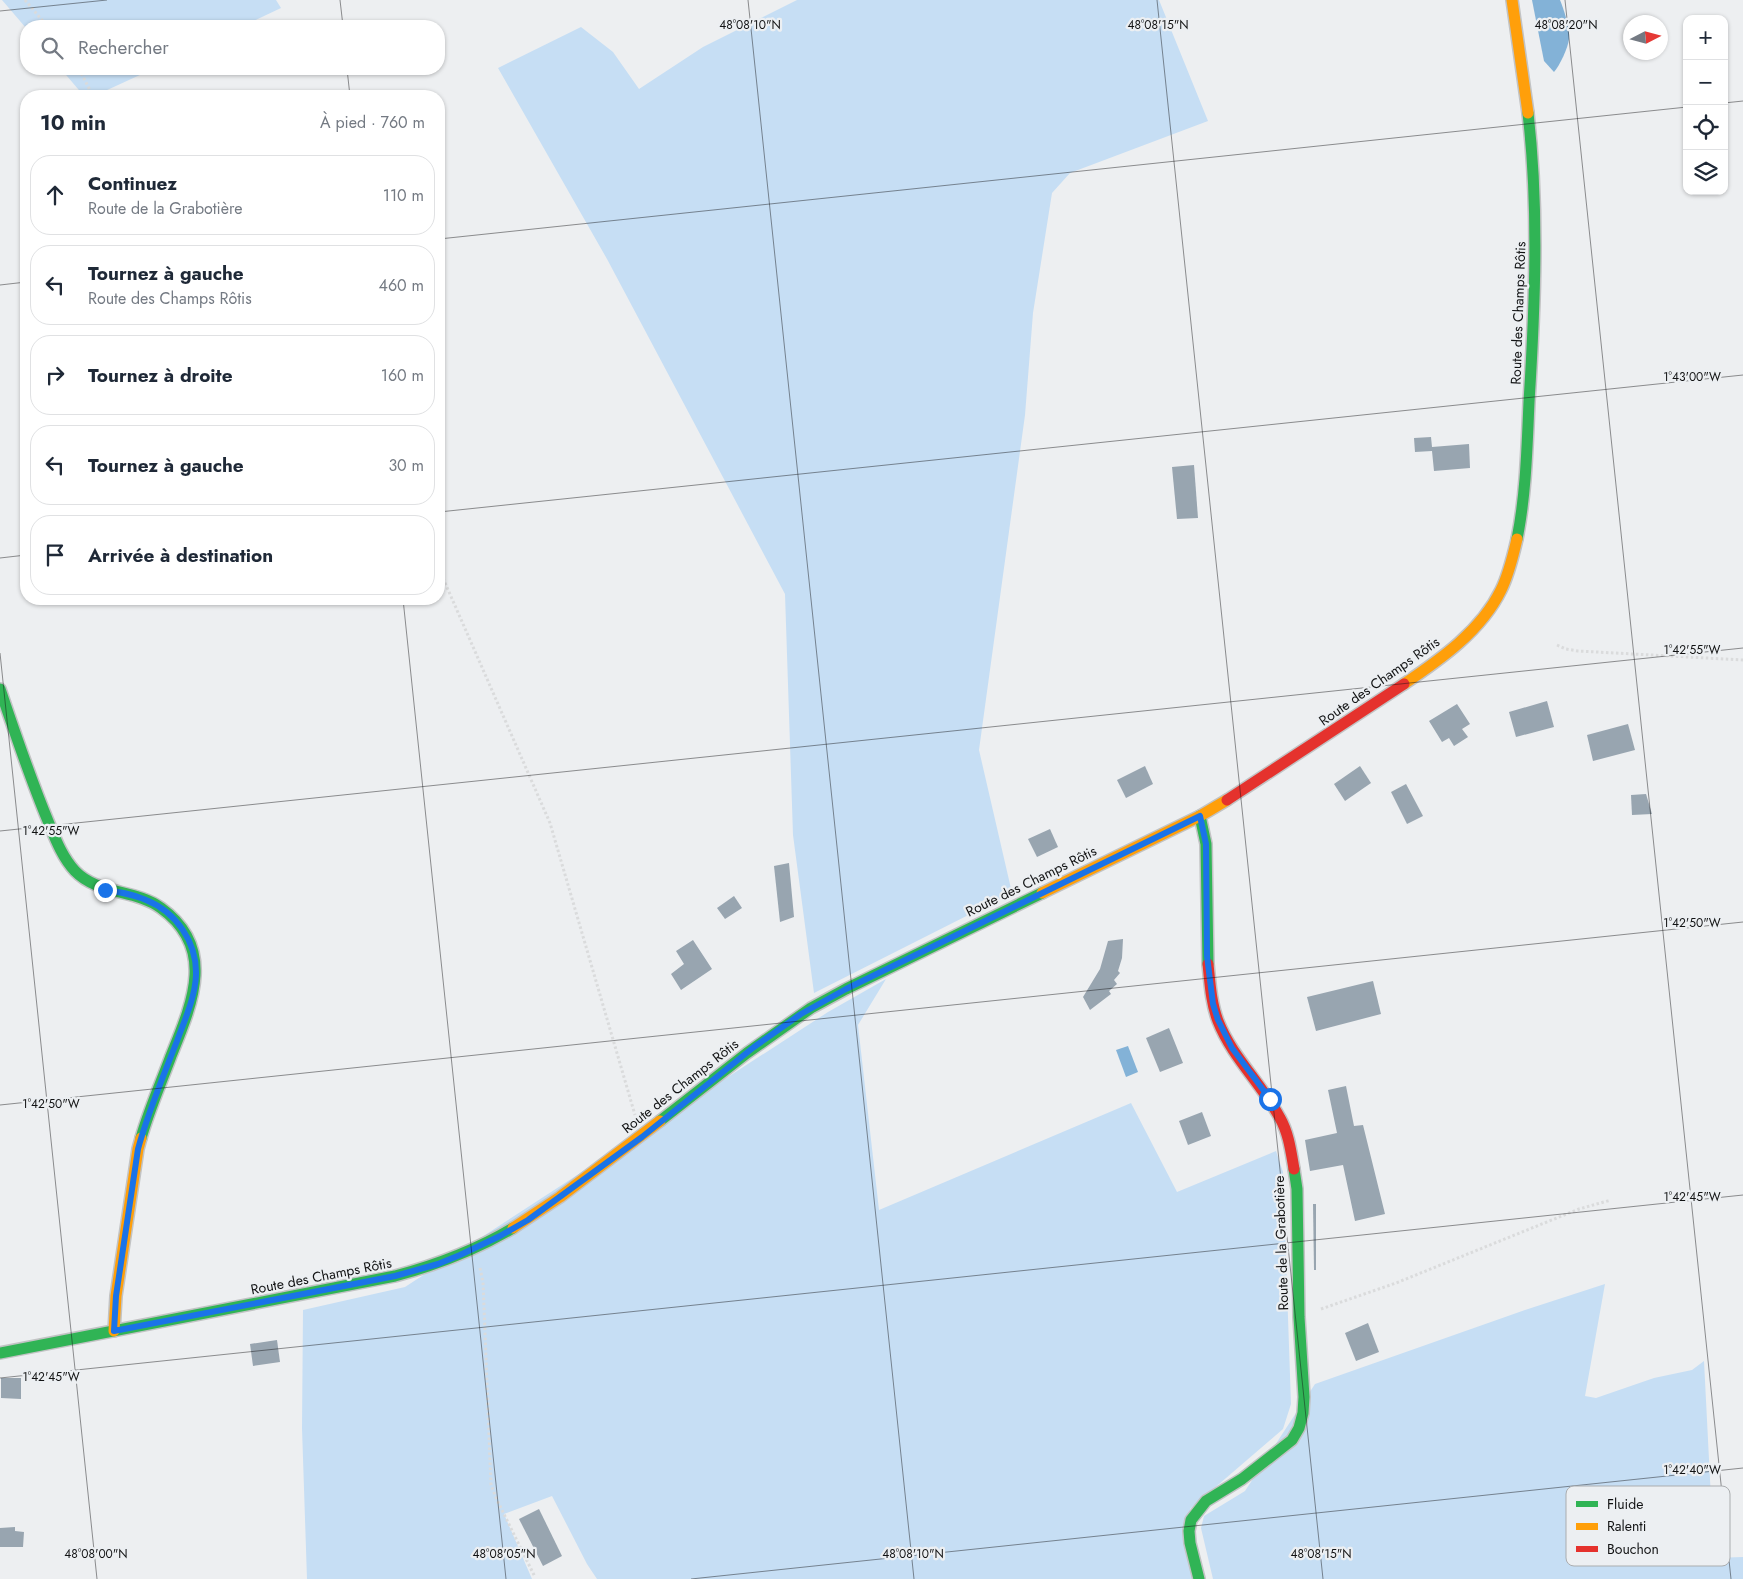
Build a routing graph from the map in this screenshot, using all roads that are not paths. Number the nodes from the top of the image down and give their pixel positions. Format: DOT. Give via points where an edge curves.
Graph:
graph roads {
  1 [pos="1512,0"];
  2 [pos="0,689"];
  3 [pos="1200,816"];
  4 [pos="114,1331"];
  5 [pos="0,1353"];
  6 [pos="1199,1579"];
  1 -- 3 [label="street, Route des Champs Rôtis" via="1531,145 1535,220 1526,479 1522,518 1506,580 1477,625 1431,666"];
  2 -- 4 [label="street" via="36,794 64,857 78,874 95,886 147,900 167,912 183,931 195,958 191,1004 138,1149 116,1296"];
  3 -- 4 [label="street, Route des Champs Rôtis" via="801,1014 528,1220 473,1249 438,1264 395,1276"];
  3 -- 6 [label="street, Route de la Grabotière" via="1206,844 1207,956 1213,1004 1232,1048 1270,1099 1288,1135 1297,1189 1304,1397 1299,1428 1292,1440 1206,1502 1192,1520 1190,1543"];
  4 -- 5 [label="street, Route des Champs Rôtis"];
}
